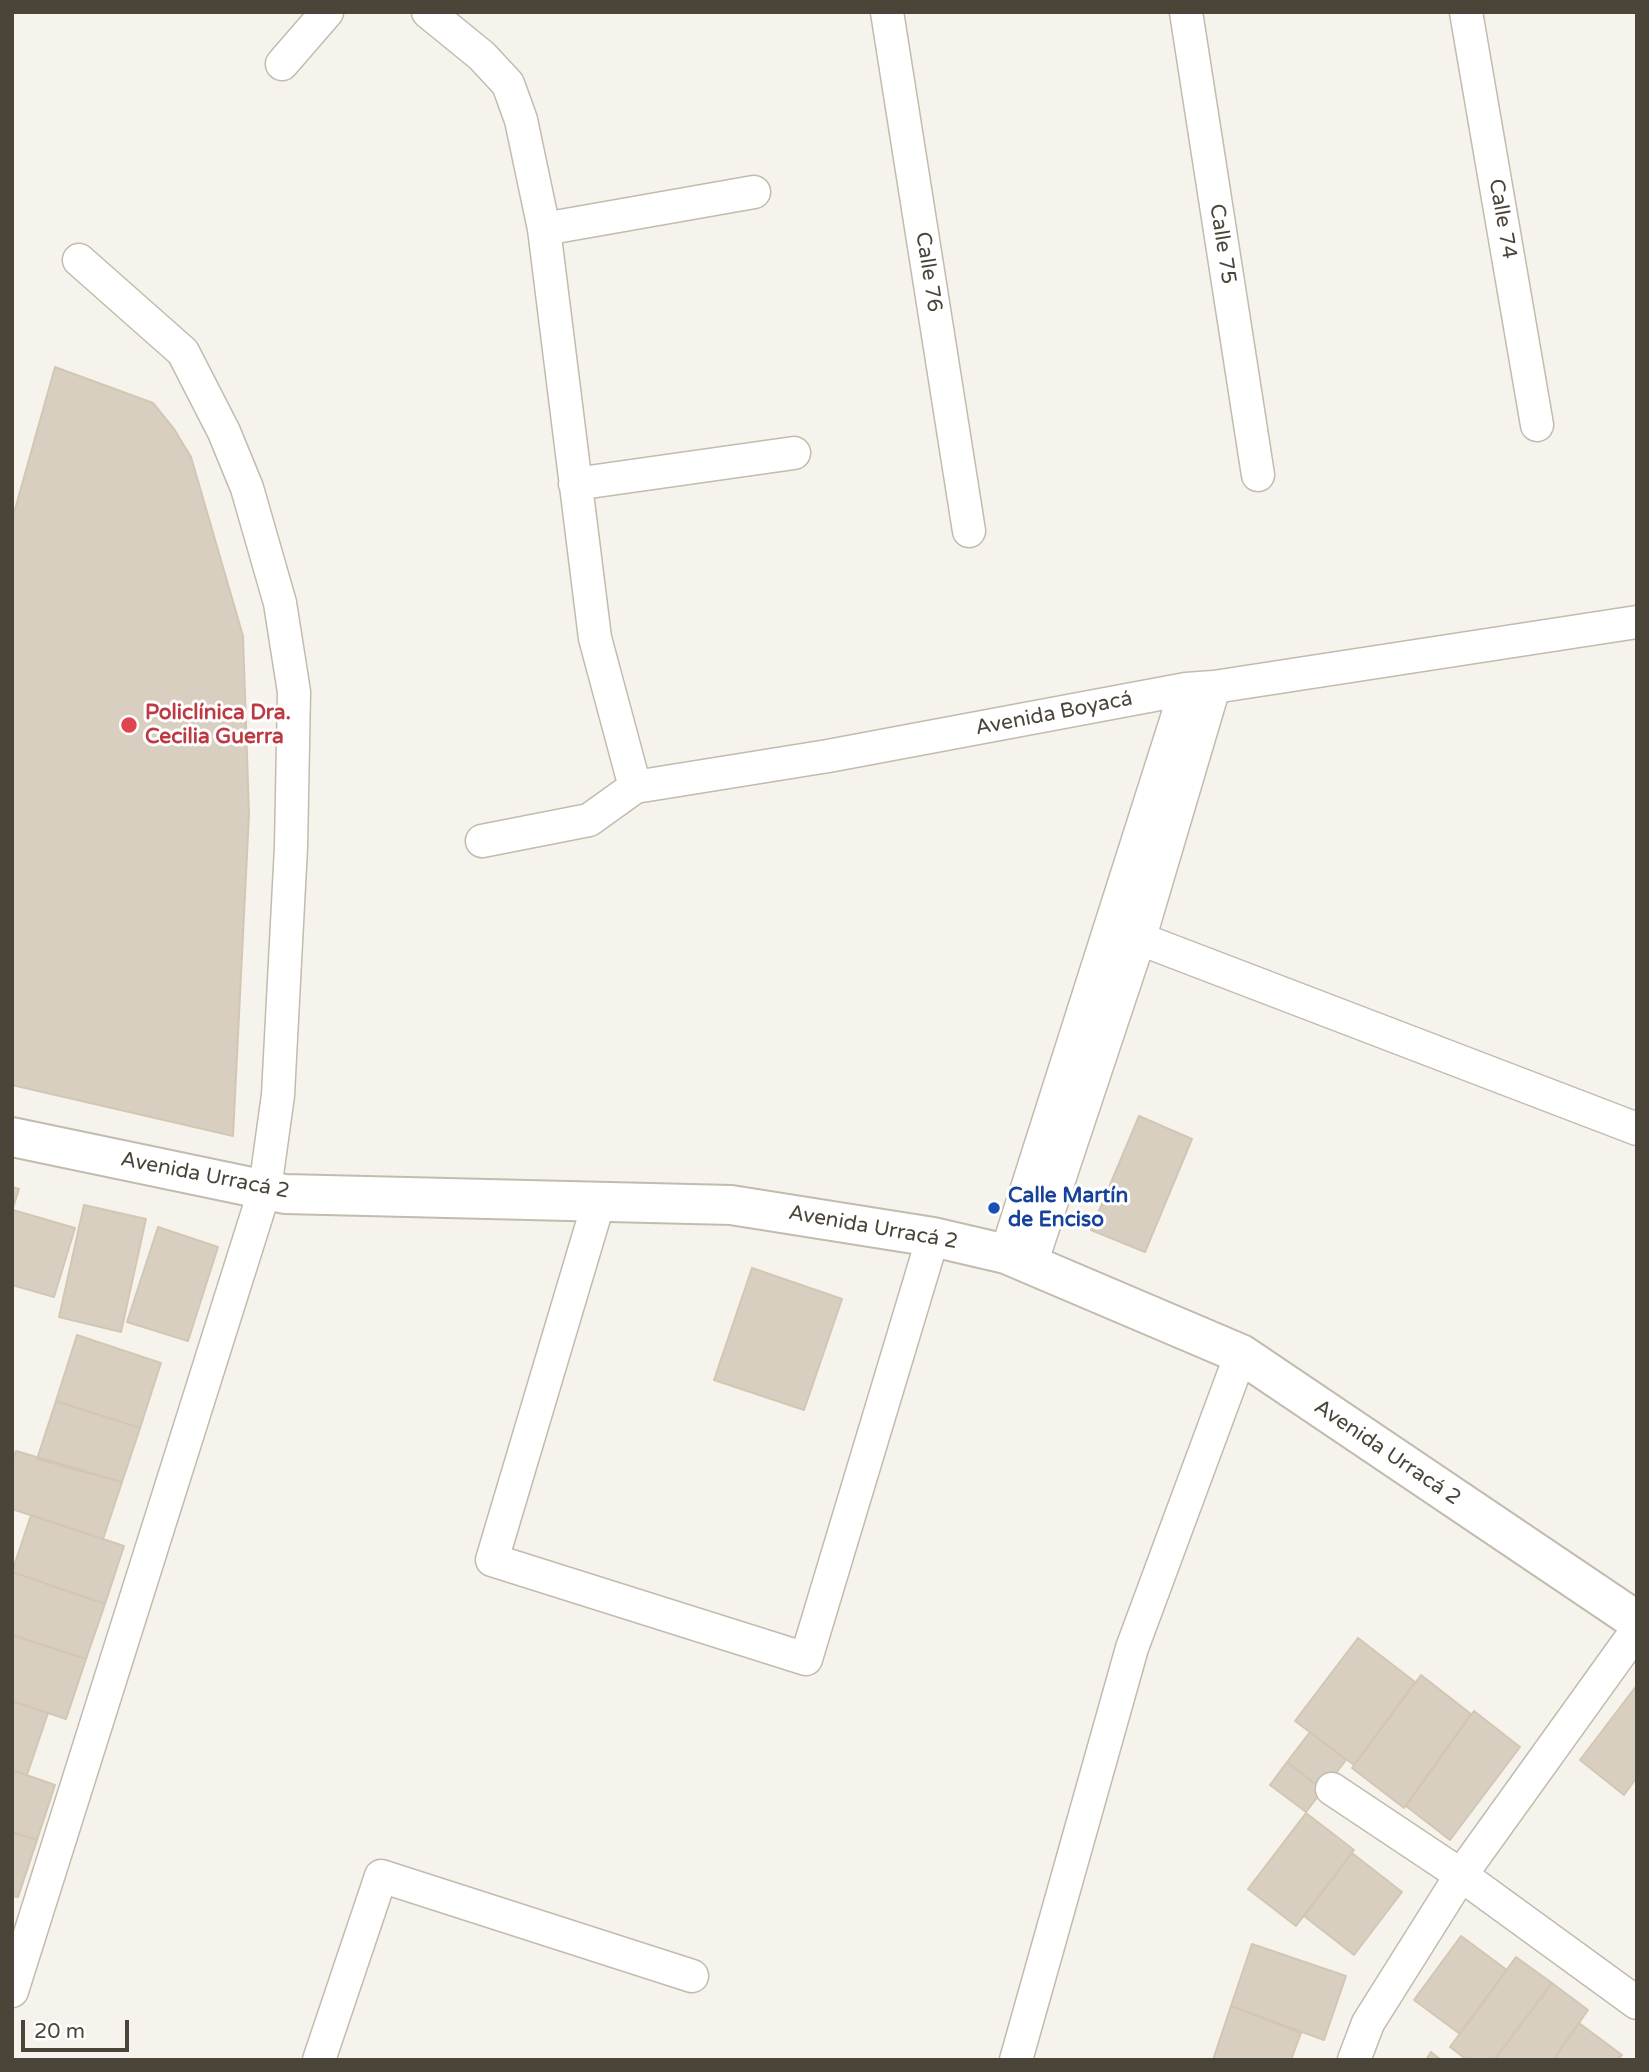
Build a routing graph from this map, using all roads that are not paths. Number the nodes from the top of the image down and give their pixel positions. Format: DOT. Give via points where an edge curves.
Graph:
graph roads {
  1 [pos="327,12"];
  2 [pos="429,12"];
  3 [pos="887,12"];
  4 [pos="1186,12"];
  5 [pos="1466,12"];
  6 [pos="282,64"];
  7 [pos="754,191"];
  8 [pos="544,229"];
  9 [pos="79,260"];
  10 [pos="1537,425"];
  11 [pos="794,453"];
  12 [pos="1258,475"];
  13 [pos="575,484"];
  14 [pos="969,531"];
  15 [pos="1637,622"];
  16 [pos="1200,688"];
  17 [pos="635,787"];
  18 [pos="482,841"];
  19 [pos="1110,928"];
  20 [pos="1140,937"];
  21 [pos="1637,1129"];
  22 [pos="12,1137"];
  23 [pos="265,1189"];
  24 [pos="599,1201"];
  25 [pos="933,1237"];
  26 [pos="1018,1259"];
  27 [pos="1241,1354"];
  28 [pos="1637,1621"];
  29 [pos="1637,1630"];
  30 [pos="1332,1789"];
  31 [pos="1461,1875"];
  32 [pos="692,1976"];
  33 [pos="12,1991"];
  34 [pos="1637,2003"];
  35 [pos="319,2060"];
  36 [pos="1016,2060"];
  37 [pos="1354,2060"];
  1 -- 6 [label="street"];
  2 -- 8 [label="street" via="508,83 522,120"];
  3 -- 14 [label="street, Calle 76"];
  4 -- 12 [label="street, Calle 75"];
  5 -- 10 [label="street, Calle 74"];
  7 -- 8 [label="street"];
  8 -- 13 [label="street"];
  9 -- 23 [label="street" via="183,352 247,488 280,603 294,692 291,847 279,1081"];
  11 -- 13 [label="street"];
  13 -- 17 [label="street" via="595,638"];
  15 -- 16 [label="street, Avenida Boyacá"];
  16 -- 17 [label="street, Avenida Boyacá"];
  16 -- 19 [label="street"];
  16 -- 20 [label="street"];
  17 -- 18 [label="street, Avenida Boyacá" via="589,820"];
  19 -- 20 [label="street"];
  19 -- 26 [label="street"];
  20 -- 21 [label="street"];
  20 -- 26 [label="street"];
  22 -- 23 [label="street, Avenida Urracá 2"];
  23 -- 24 [label="street, Avenida Urracá 2" via="285,1194"];
  23 -- 33 [label="street"];
  24 -- 25 [label="street, Avenida Urracá 2" via="731,1205"];
  24 -- 25 [label="street" via="492,1560 806,1659"];
  25 -- 26 [label="street, Avenida Urracá 2"];
  26 -- 27 [label="street, Avenida Urracá 2"];
  27 -- 28 [label="street, Avenida Urracá 2"];
  27 -- 36 [label="street" via="1132,1648"];
  29 -- 31 [label="street"];
  30 -- 31 [label="street"];
  31 -- 34 [label="street"];
  31 -- 37 [label="street" via="1368,2022"];
  32 -- 35 [label="street" via="381,1876"];
}
